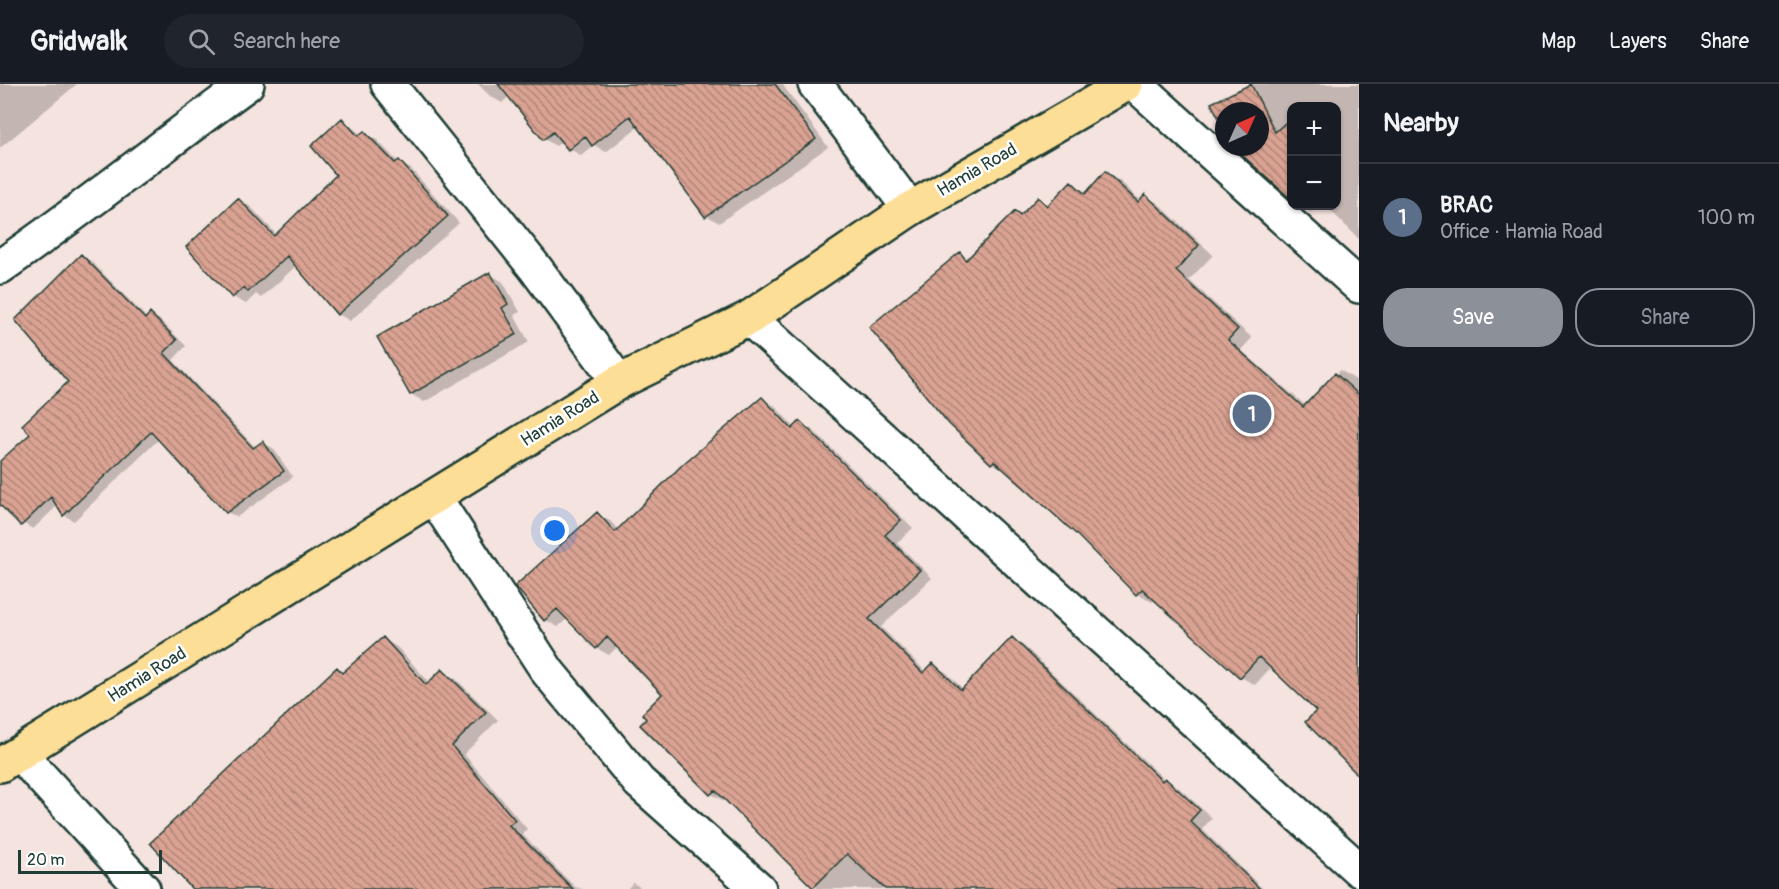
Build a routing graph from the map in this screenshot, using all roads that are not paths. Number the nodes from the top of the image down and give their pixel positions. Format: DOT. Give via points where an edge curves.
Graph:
graph roads {
  1 [pos="248,84"];
  2 [pos="388,84"];
  3 [pos="815,84"];
  4 [pos="1126,84"];
  5 [pos="1135,84"];
  6 [pos="910,209"];
  7 [pos="0,267"];
  8 [pos="1359,286"];
  9 [pos="749,318"];
  10 [pos="619,381"];
  11 [pos="434,497"];
  12 [pos="10,760"];
  13 [pos="1359,870"];
  14 [pos="143,889"];
  15 [pos="759,889"];
  1 -- 7 [label="street"];
  2 -- 10 [label="street" via="536,269"];
  3 -- 6 [label="street"];
  4 -- 6 [label="main road, Hamia Road"];
  5 -- 8 [label="street"];
  6 -- 9 [label="main road, Hamia Road"];
  9 -- 10 [label="main road, Hamia Road"];
  9 -- 13 [label="street"];
  10 -- 11 [label="main road, Hamia Road"];
  11 -- 12 [label="main road, Hamia Road"];
  11 -- 15 [label="street" via="548,672 639,782"];
  12 -- 14 [label="street"];
}
